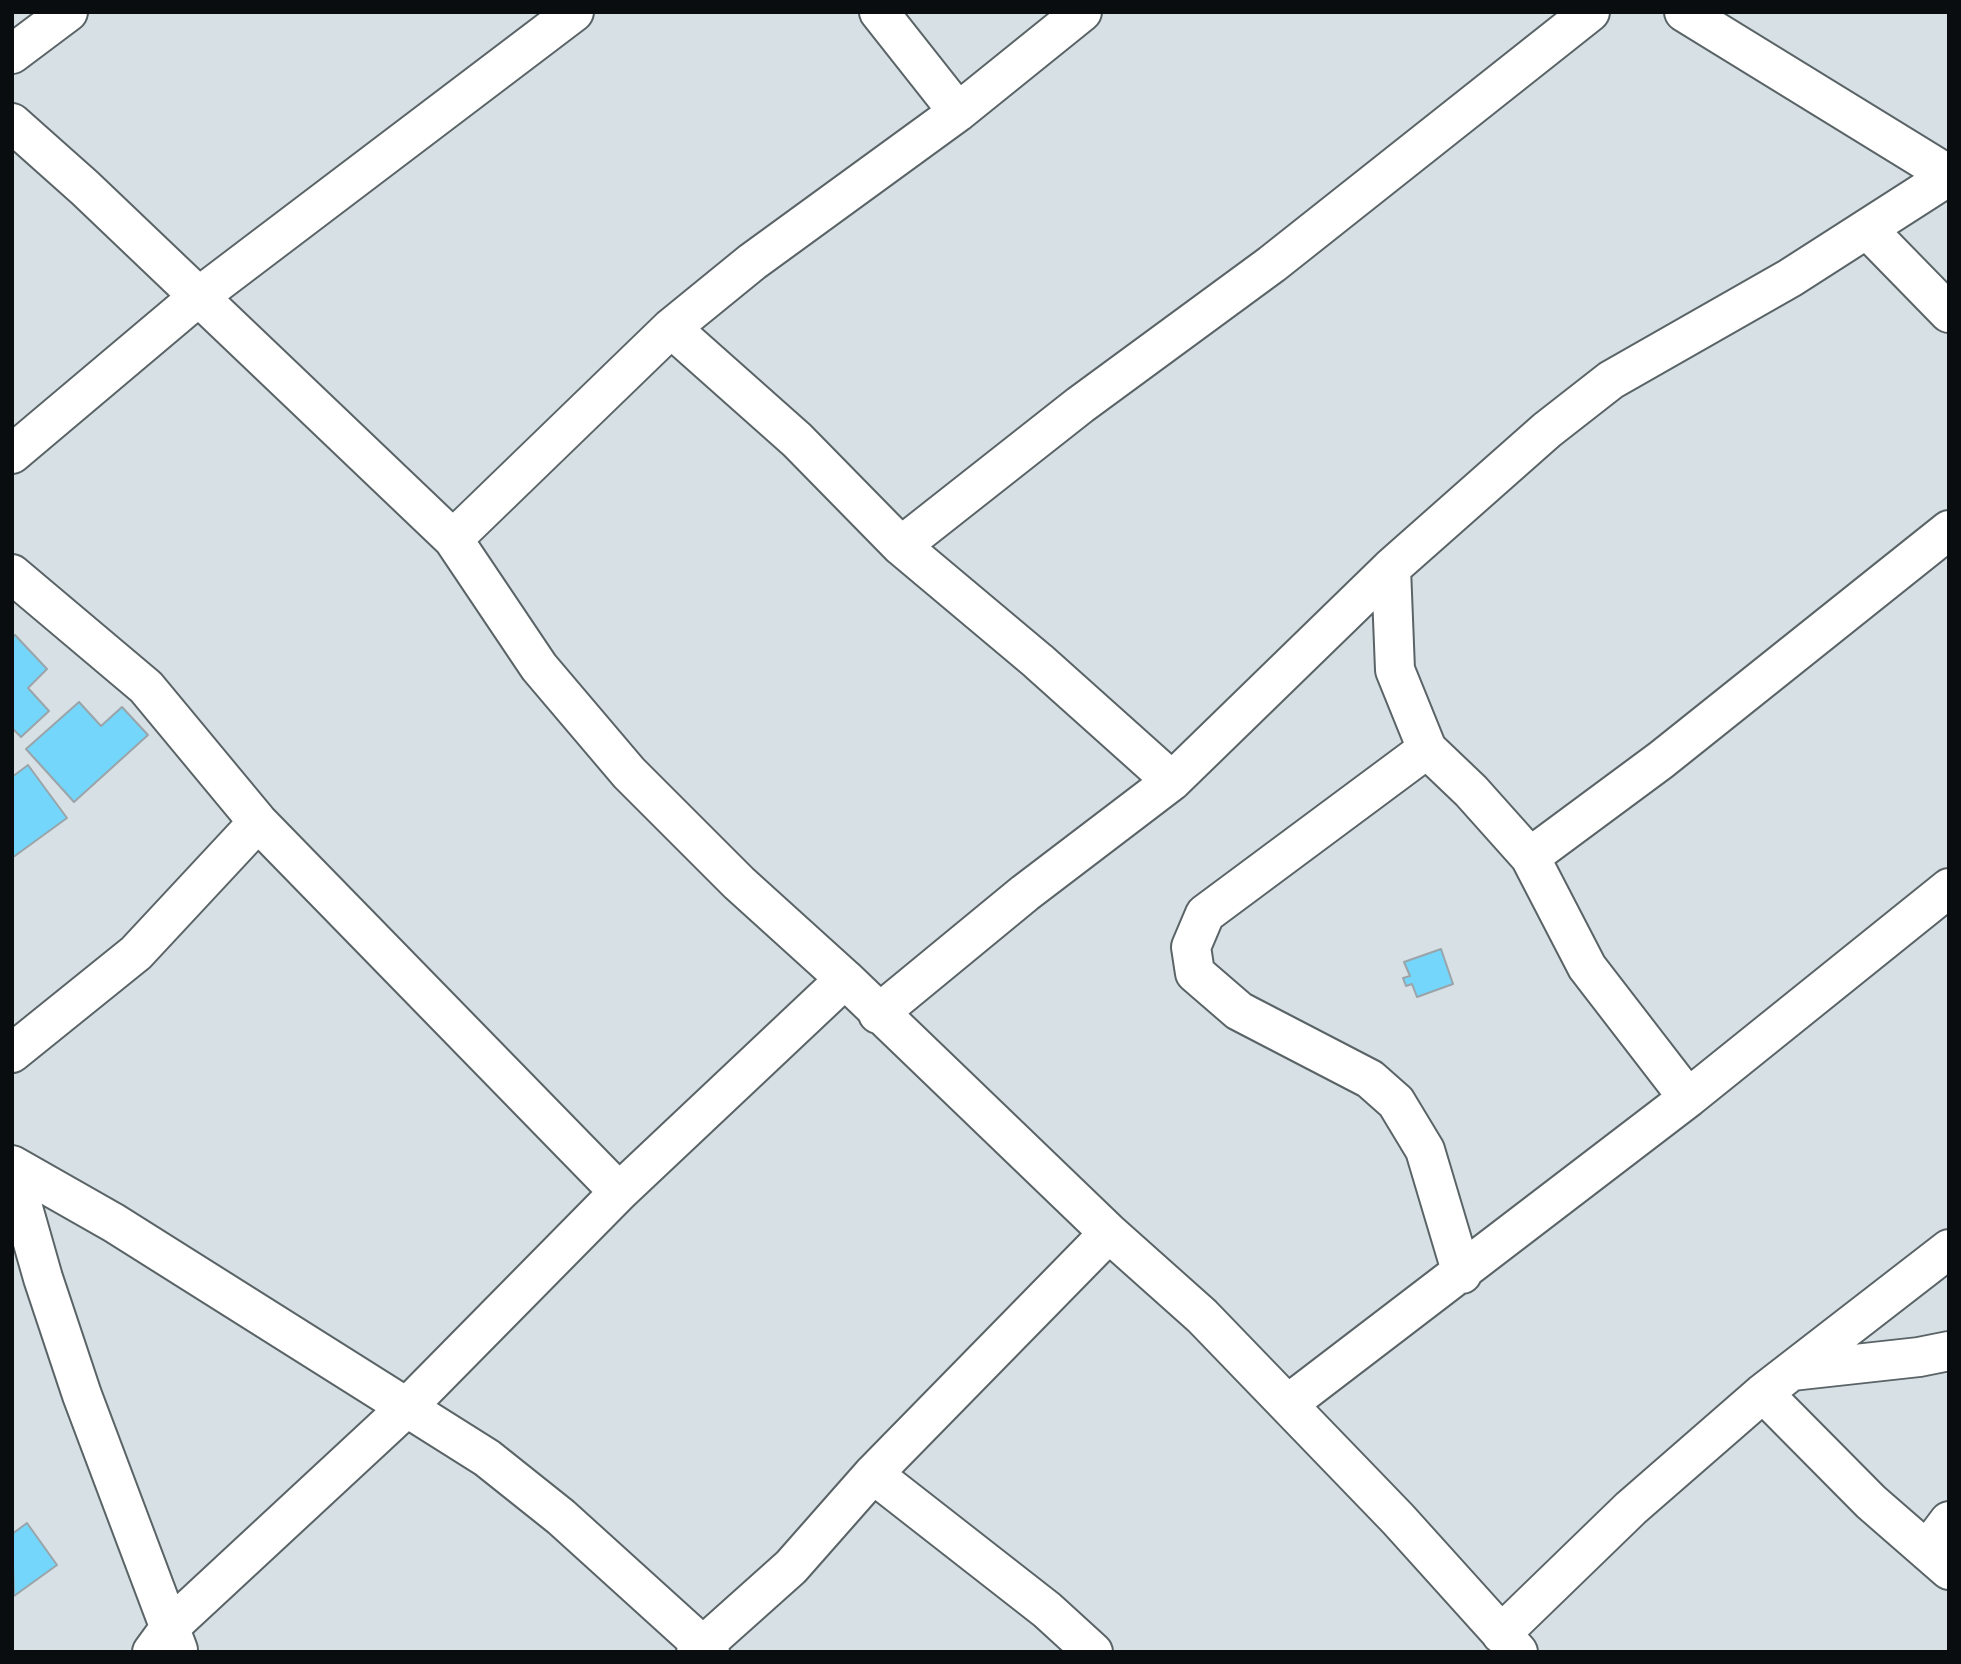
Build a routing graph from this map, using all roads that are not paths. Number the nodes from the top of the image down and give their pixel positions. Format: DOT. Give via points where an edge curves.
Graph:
graph roads {
  1 [pos="68,12"];
  2 [pos="574,12"];
  3 [pos="879,12"];
  4 [pos="1082,12"];
  5 [pos="1590,12"];
  6 [pos="1684,12"];
  7 [pos="12,54"];
  8 [pos="958,112"];
  9 [pos="12,122"];
  10 [pos="1949,176"];
  11 [pos="1867,229"];
  12 [pos="197,298"];
  13 [pos="1949,313"];
  14 [pos="671,328"];
  15 [pos="12,454"];
  16 [pos="1949,530"];
  17 [pos="453,539"];
  18 [pos="901,546"];
  19 [pos="1391,568"];
  20 [pos="12,573"];
  21 [pos="1427,749"];
  22 [pos="1172,781"];
  23 [pos="258,822"];
  24 [pos="1530,857"];
  25 [pos="1949,888"];
  26 [pos="845,979"];
  27 [pos="878,1014"];
  28 [pos="12,1053"];
  29 [pos="1688,1098"];
  30 [pos="12,1167"];
  31 [pos="619,1192"];
  32 [pos="1109,1233"];
  33 [pos="1949,1249"];
  34 [pos="1462,1274"];
  35 [pos="1949,1351"];
  36 [pos="1778,1382"];
  37 [pos="1287,1404"];
  38 [pos="407,1407"];
  39 [pos="873,1474"];
  40 [pos="1942,1547"];
  41 [pos="167,1643"];
  42 [pos="1510,1643"];
  43 [pos="703,1650"];
  44 [pos="1093,1652"];
  1 -- 7 [label="street"];
  2 -- 12 [label="street"];
  3 -- 8 [label="street"];
  4 -- 8 [label="street"];
  5 -- 18 [label="street" via="1272,264 1080,405"];
  6 -- 10 [label="street"];
  8 -- 14 [label="street" via="752,262"];
  9 -- 12 [label="street"];
  10 -- 11 [label="street"];
  11 -- 13 [label="street"];
  11 -- 19 [label="street" via="1611,380 1547,430"];
  12 -- 15 [label="street"];
  12 -- 17 [label="street"];
  14 -- 17 [label="street"];
  14 -- 18 [label="street" via="797,440"];
  16 -- 24 [label="street" via="1661,760"];
  17 -- 26 [label="street" via="539,667 629,773 739,883"];
  18 -- 22 [label="street"];
  19 -- 21 [label="street" via="1395,670"];
  19 -- 22 [label="street"];
  20 -- 23 [label="street" via="146,687"];
  21 -- 24 [label="street"];
  21 -- 34 [label="street" via="1205,914 1191,947 1195,973 1239,1011 1370,1079 1396,1102 1425,1150"];
  22 -- 27 [label="street" via="1025,893"];
  23 -- 28 [label="street" via="136,953"];
  23 -- 31 [label="street"];
  24 -- 29 [label="street" via="1587,967"];
  25 -- 29 [label="street"];
  26 -- 27 [label="street"];
  26 -- 31 [label="street"];
  27 -- 32 [label="street"];
  29 -- 34 [label="street"];
  30 -- 38 [label="street" via="114,1223"];
  30 -- 41 [label="street" via="43,1278"];
  31 -- 38 [label="street"];
  32 -- 37 [label="street" via="1202,1316"];
  32 -- 39 [label="street"];
  33 -- 36 [label="street"];
  34 -- 37 [label="street"];
  35 -- 36 [label="street"];
  36 -- 40 [label="street" via="1871,1502"];
  36 -- 42 [label="street" via="1631,1508"];
  37 -- 42 [label="street"];
  38 -- 41 [label="street"];
  38 -- 43 [label="street" via="487,1458 561,1517"];
  39 -- 43 [label="street" via="791,1567"];
  39 -- 44 [label="street"];
}
